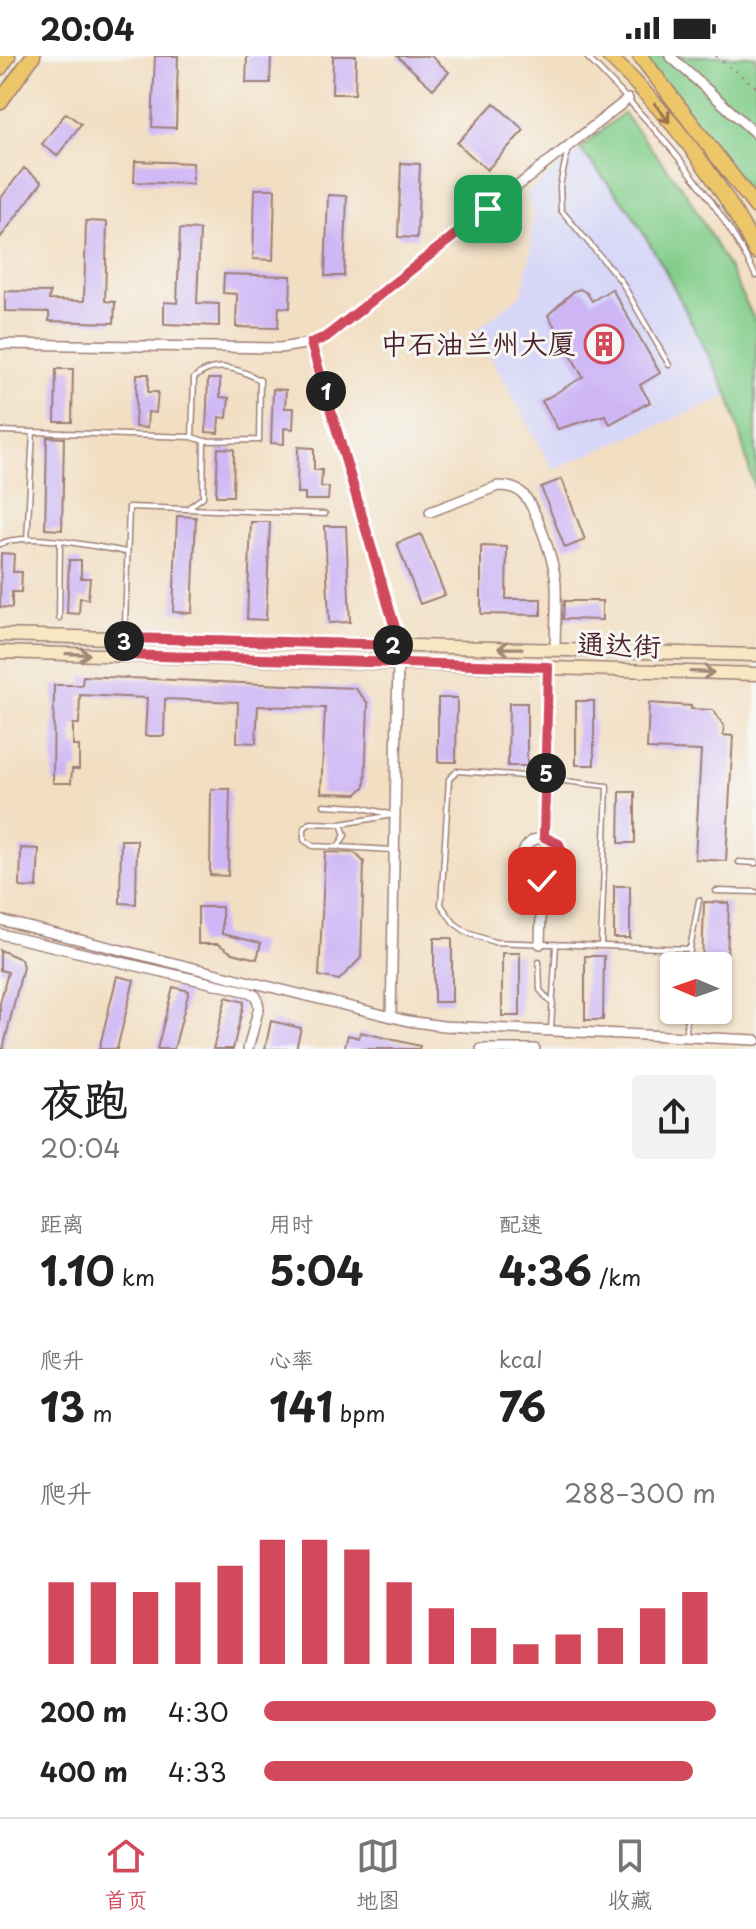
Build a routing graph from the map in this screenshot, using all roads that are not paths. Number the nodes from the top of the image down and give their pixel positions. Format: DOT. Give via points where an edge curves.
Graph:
graph roads {
  1 [pos="8,56"];
  2 [pos="33,56"];
  3 [pos="586,56"];
  4 [pos="609,56"];
  5 [pos="640,56"];
  6 [pos="670,56"];
  7 [pos="0,68"];
  8 [pos="628,99"];
  9 [pos="0,102"];
  10 [pos="756,134"];
  11 [pos="569,146"];
  12 [pos="756,207"];
  13 [pos="756,252"];
  14 [pos="756,276"];
  15 [pos="311,343"];
  16 [pos="0,344"];
  17 [pos="669,365"];
  18 [pos="0,431"];
  19 [pos="33,432"];
  20 [pos="192,437"];
  21 [pos="204,441"];
  22 [pos="186,509"];
  23 [pos="430,512"];
  24 [pos="325,514"];
  25 [pos="27,540"];
  26 [pos="60,542"];
  27 [pos="0,544"];
  28 [pos="127,552"];
  29 [pos="59,618"];
  30 [pos="0,635"];
  31 [pos="125,638"];
  32 [pos="400,645"];
  33 [pos="555,649"];
  34 [pos="0,652"];
  35 [pos="124,655"];
  36 [pos="756,655"];
  37 [pos="398,663"];
  38 [pos="548,667"];
  39 [pos="756,674"];
  40 [pos="546,779"];
  41 [pos="324,805"];
  42 [pos="395,815"];
  43 [pos="341,824"];
  44 [pos="544,837"];
  45 [pos="338,847"];
  46 [pos="394,851"];
  47 [pos="739,862"];
  48 [pos="756,863"];
  49 [pos="542,881"];
  50 [pos="716,891"];
  51 [pos="756,892"];
  52 [pos="699,900"];
  53 [pos="0,920"];
  54 [pos="0,934"];
  55 [pos="540,944"];
  56 [pos="556,944"];
  57 [pos="601,945"];
  58 [pos="690,949"];
  59 [pos="690,952"];
  60 [pos="539,962"];
  61 [pos="553,1005"];
  62 [pos="391,1017"];
  63 [pos="686,1024"];
  64 [pos="551,1031"];
  65 [pos="685,1037"];
  66 [pos="756,1040"];
  67 [pos="248,1049"];
  68 [pos="481,1049"];
  69 [pos="535,1049"];
  1 -- 7 [label="main road"];
  2 -- 9 [label="main road"];
  3 -- 8 [label="lane"];
  4 -- 13 [label="main road, one-way" via="644,90 703,166"];
  5 -- 12 [label="main road"];
  6 -- 10 [label="street"];
  8 -- 11 [label="street"];
  8 -- 14 [label="lane" via="697,179"];
  11 -- 15 [label="street" via="326,337"];
  11 -- 17 [label="lane" via="561,210 621,281"];
  15 -- 16 [label="street" via="280,348"];
  15 -- 32 [label="street"];
  18 -- 19 [label="lane"];
  19 -- 20 [label="lane"];
  19 -- 25 [label="lane"];
  20 -- 21 [label="lane"];
  20 -- 21 [label="lane" via="194,378 204,369 245,372 260,380 259,440"];
  21 -- 22 [label="lane" via="203,497"];
  22 -- 24 [label="lane"];
  22 -- 28 [label="lane" via="129,507"];
  23 -- 33 [label="street" via="498,486 521,492 550,553 556,583"];
  25 -- 26 [label="lane"];
  25 -- 27 [label="lane"];
  26 -- 28 [label="lane"];
  26 -- 29 [label="lane"];
  28 -- 31 [label="lane"];
  30 -- 31 [label="main road, 通达街"];
  31 -- 32 [label="main road, 通达街"];
  31 -- 35 [label="lane"];
  33 -- 32 [label="main road, 通达街, one-way"];
  33 -- 36 [label="main road, 通达街"];
  34 -- 35 [label="main road, 通达街, one-way"];
  35 -- 37 [label="main road, 通达街"];
  37 -- 38 [label="main road, 通达街"];
  37 -- 42 [label="street"];
  38 -- 39 [label="main road, 通达街, one-way"];
  38 -- 40 [label="lane"];
  40 -- 44 [label="street"];
  40 -- 55 [label="lane" via="457,771 449,779 441,905 468,933 494,942"];
  40 -- 57 [label="lane" via="607,786"];
  41 -- 42 [label="lane"];
  42 -- 43 [label="lane"];
  42 -- 46 [label="street"];
  43 -- 45 [label="lane" via="345,835"];
  43 -- 45 [label="lane" via="310,823 303,832 309,845"];
  44 -- 49 [label="street" via="529,843 522,858 527,873"];
  44 -- 49 [label="street" via="559,844 565,860 558,875"];
  45 -- 46 [label="lane"];
  46 -- 62 [label="street"];
  47 -- 48 [label="lane"];
  49 -- 55 [label="street"];
  50 -- 51 [label="lane"];
  52 -- 58 [label="lane"];
  53 -- 62 [label="street"];
  54 -- 67 [label="street" via="249,992 259,1007"];
  55 -- 56 [label="lane"];
  56 -- 57 [label="lane"];
  56 -- 61 [label="lane"];
  57 -- 58 [label="lane"];
  58 -- 59 [label="lane"];
  60 -- 61 [label="lane" via="540,990"];
  61 -- 64 [label="lane"];
  62 -- 64 [label="street" via="443,1026"];
  63 -- 65 [label="lane"];
  64 -- 65 [label="street"];
  65 -- 66 [label="street"];
  68 -- 69 [label="street"];
}
